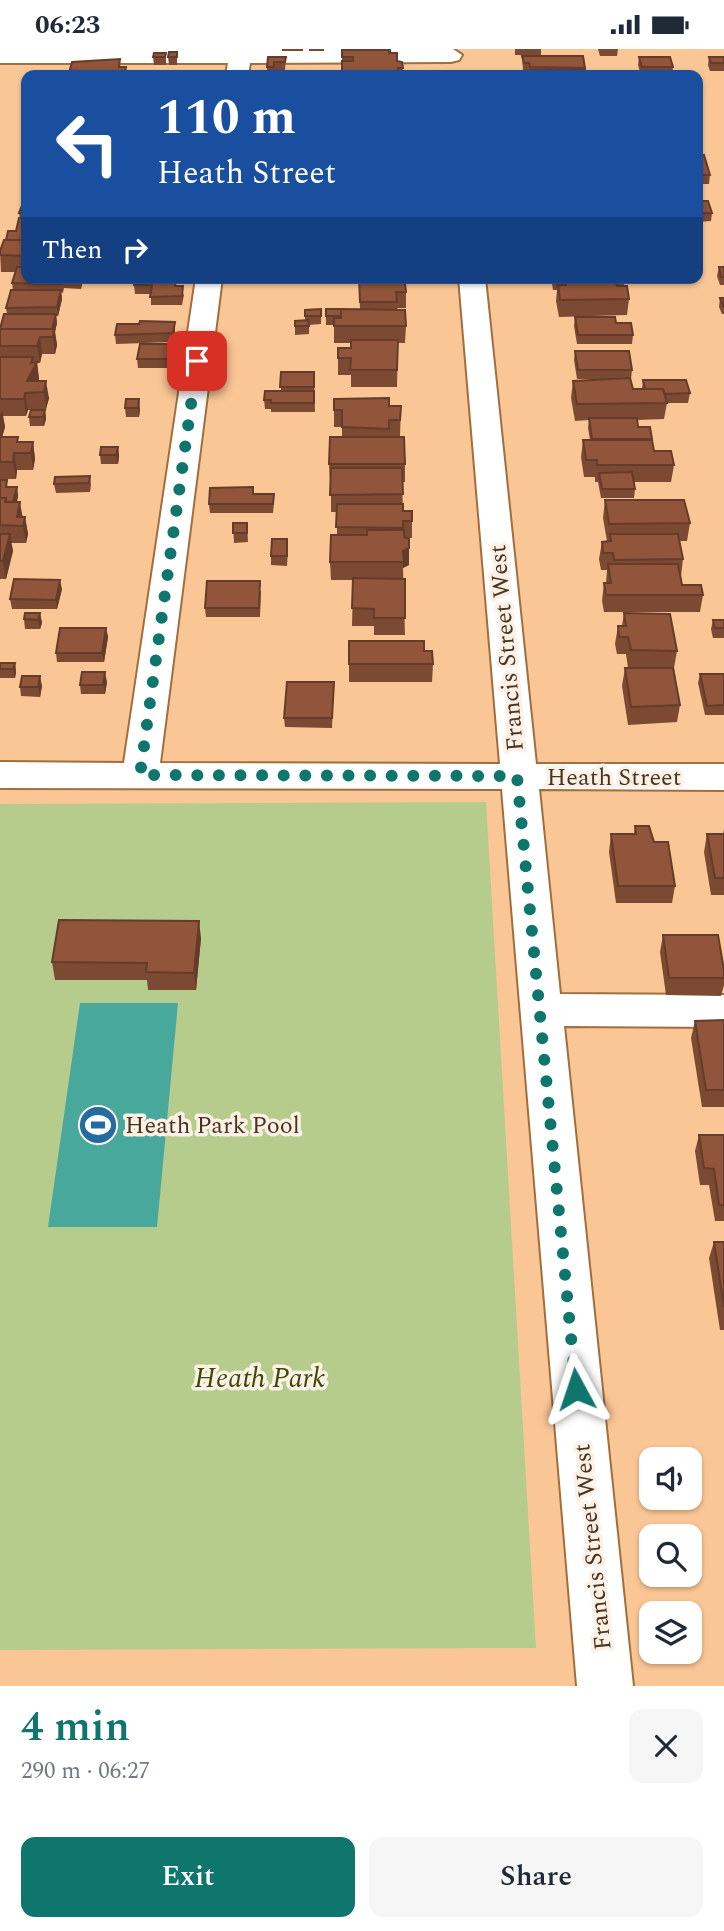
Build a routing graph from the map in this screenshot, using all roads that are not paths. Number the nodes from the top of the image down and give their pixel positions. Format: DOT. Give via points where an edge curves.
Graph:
graph roads {
  1 [pos="2,57"];
  2 [pos="452,60"];
  3 [pos="238,66"];
  4 [pos="208,284"];
  5 [pos="473,284"];
  6 [pos="0,775"];
  7 [pos="140,775"];
  8 [pos="517,776"];
  9 [pos="724,777"];
  10 [pos="540,1010"];
  11 [pos="724,1011"];
  12 [pos="605,1686"];
  1 -- 3 [label="street"];
  2 -- 3 [label="street"];
  4 -- 7 [label="street"];
  5 -- 8 [label="street, Francis Street West"];
  6 -- 7 [label="street, Heath Street"];
  7 -- 8 [label="street, Heath Street"];
  8 -- 9 [label="street, Heath Street"];
  8 -- 10 [label="street, Francis Street West"];
  10 -- 11 [label="street"];
  10 -- 12 [label="street, Francis Street West"];
}
